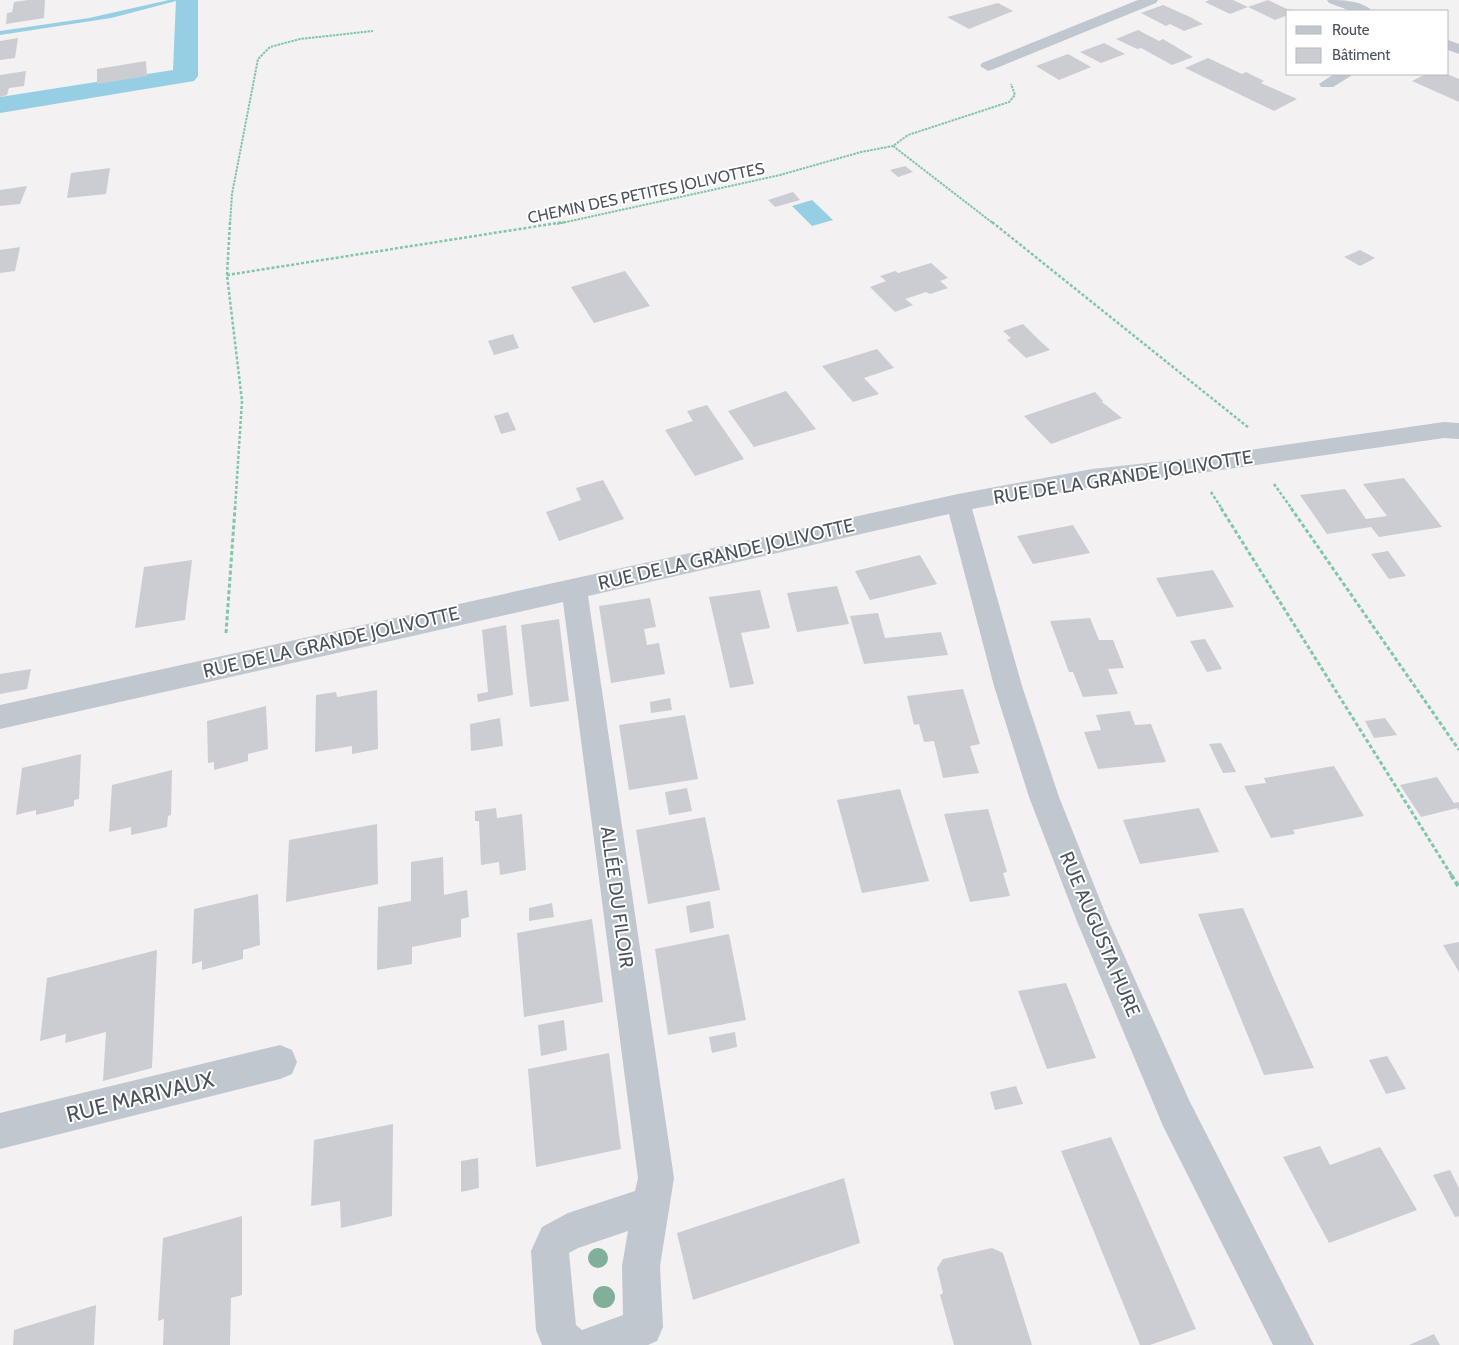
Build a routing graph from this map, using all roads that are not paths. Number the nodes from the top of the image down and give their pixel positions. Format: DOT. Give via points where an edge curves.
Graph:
graph roads {
  1 [pos="1152,0"];
  2 [pos="1334,0"];
  3 [pos="1361,10"];
  4 [pos="988,66"];
  5 [pos="1344,75"];
  6 [pos="1326,84"];
  7 [pos="1459,431"];
  8 [pos="958,503"];
  9 [pos="574,588"];
  10 [pos="0,717"];
  11 [pos="280,1062"];
  12 [pos="0,1132"];
  13 [pos="651,1205"];
  14 [pos="569,1345"];
  15 [pos="595,1345"];
  16 [pos="1294,1345"];
  1 -- 4 [label="street"];
  2 -- 3 [label="street"];
  5 -- 6 [label="street"];
  7 -- 8 [label="street, RUE DE LA GRANDE JOLIVOTTE" via="1444,430 1092,478"];
  8 -- 9 [label="street, RUE DE LA GRANDE JOLIVOTTE"];
  8 -- 16 [label="street, RUE AUGUSTA HURE" via="1020,723 1044,797 1082,893 1176,1113"];
  9 -- 10 [label="street, RUE DE LA GRANDE JOLIVOTTE"];
  9 -- 13 [label="street, ALLÉE DU FILOIR" via="656,1178"];
  11 -- 12 [label="street, RUE MARIVAUX"];
  13 -- 14 [label="street" via="568,1232 555,1240 550,1251 556,1330 561,1340"];
  13 -- 15 [label="street, ALLÉE DU FILOIR" via="641,1266 643,1327"];
}
